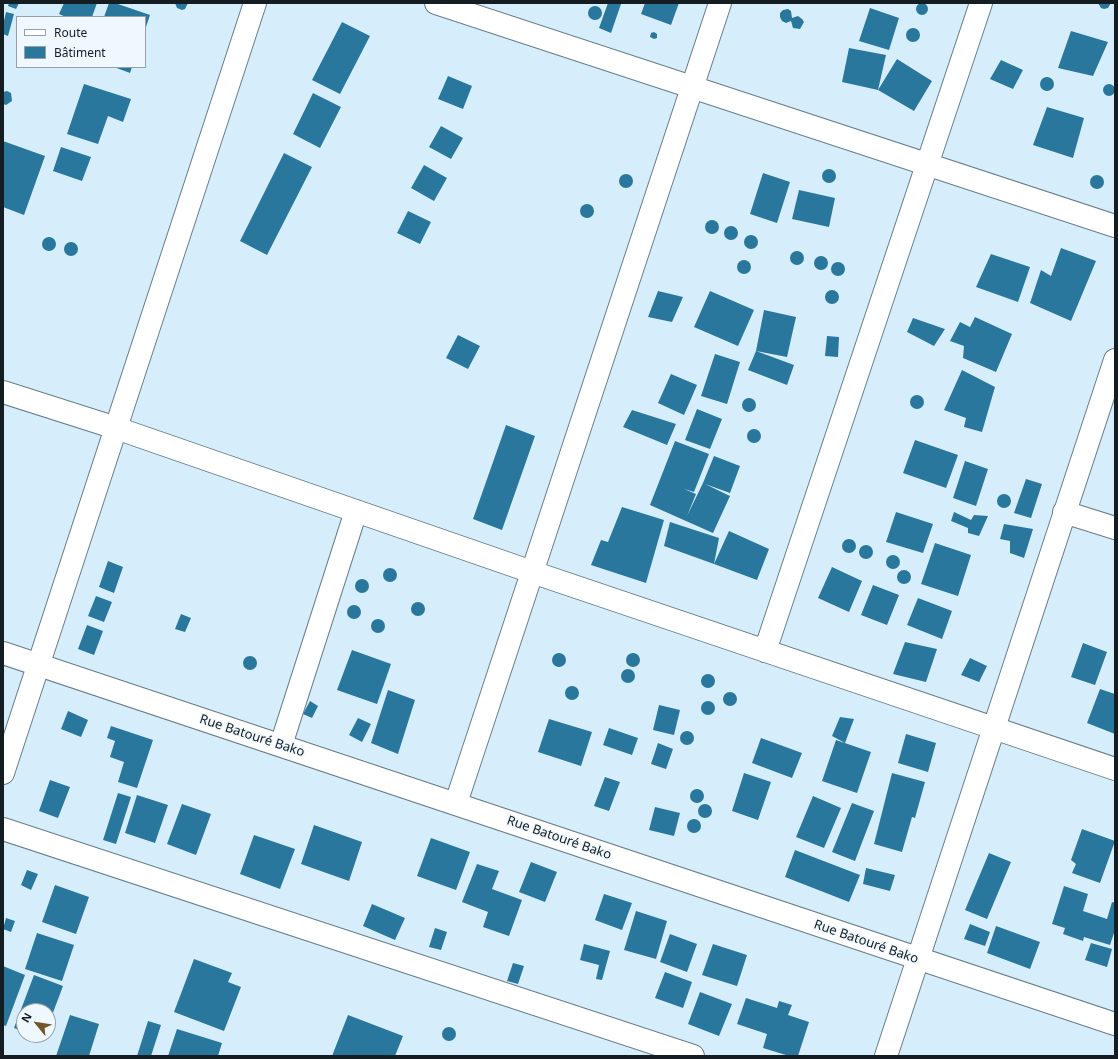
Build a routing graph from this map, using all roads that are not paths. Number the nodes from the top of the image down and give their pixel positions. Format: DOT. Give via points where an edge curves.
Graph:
graph roads {
  1 [pos="255,3"];
  2 [pos="436,3"];
  3 [pos="720,3"];
  4 [pos="981,3"];
  5 [pos="692,87"];
  6 [pos="927,164"];
  7 [pos="1115,226"];
  8 [pos="1115,360"];
  9 [pos="3,392"];
  10 [pos="116,428"];
  11 [pos="356,511"];
  12 [pos="1064,512"];
  13 [pos="1115,528"];
  14 [pos="532,572"];
  15 [pos="764,651"];
  16 [pos="3,653"];
  17 [pos="39,665"];
  18 [pos="994,728"];
  19 [pos="281,745"];
  20 [pos="1115,768"];
  21 [pos="3,773"];
  22 [pos="456,803"];
  23 [pos="3,830"];
  24 [pos="918,959"];
  25 [pos="1115,1024"];
  26 [pos="693,1056"];
  27 [pos="886,1056"];
  1 -- 10 [label="street"];
  2 -- 5 [label="street"];
  3 -- 5 [label="street"];
  4 -- 6 [label="street"];
  5 -- 6 [label="street"];
  5 -- 14 [label="street"];
  6 -- 7 [label="street"];
  6 -- 15 [label="street"];
  8 -- 12 [label="street"];
  9 -- 10 [label="street"];
  10 -- 11 [label="street"];
  10 -- 17 [label="street"];
  11 -- 14 [label="street"];
  11 -- 19 [label="street"];
  12 -- 13 [label="street"];
  12 -- 18 [label="street"];
  14 -- 15 [label="street"];
  14 -- 22 [label="street"];
  15 -- 18 [label="street"];
  16 -- 17 [label="street, Rue Batouré Bako"];
  17 -- 19 [label="street, Rue Batouré Bako"];
  17 -- 21 [label="street"];
  18 -- 20 [label="street"];
  18 -- 24 [label="street"];
  19 -- 22 [label="street, Rue Batouré Bako"];
  22 -- 24 [label="street, Rue Batouré Bako"];
  23 -- 26 [label="street"];
  24 -- 25 [label="street, Rue Batouré Bako"];
  24 -- 27 [label="street"];
}
